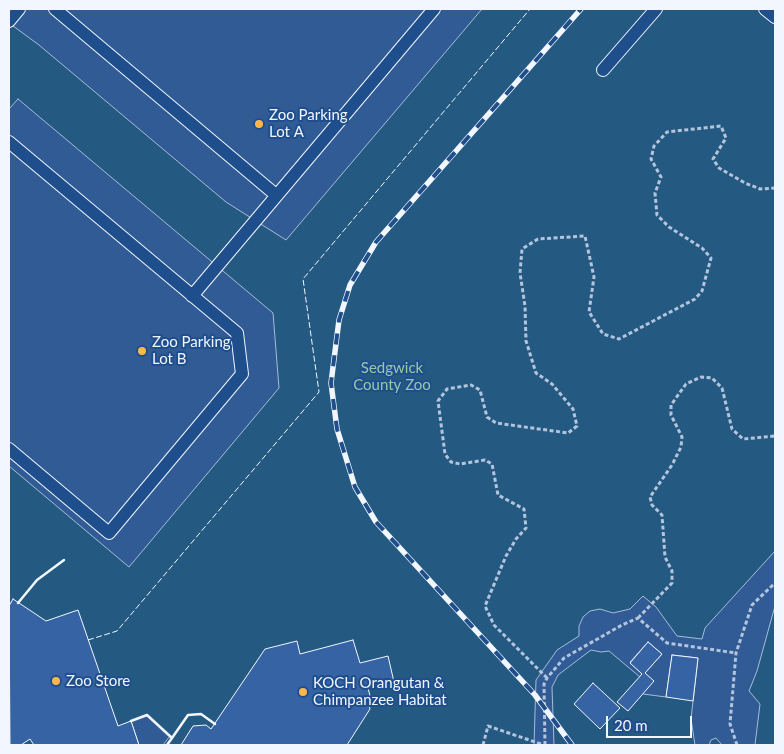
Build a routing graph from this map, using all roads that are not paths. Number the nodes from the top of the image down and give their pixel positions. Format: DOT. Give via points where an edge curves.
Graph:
graph roads {
  1 [pos="19,9"];
  2 [pos="55,9"];
  3 [pos="434,9"];
  4 [pos="656,9"];
  5 [pos="765,9"];
  6 [pos="775,17"];
  7 [pos="9,21"];
  8 [pos="604,70"];
  9 [pos="9,142"];
  10 [pos="276,195"];
  11 [pos="192,296"];
  12 [pos="9,449"];
  1 -- 7 [label="lane"];
  2 -- 10 [label="lane"];
  3 -- 10 [label="lane"];
  4 -- 8 [label="lane"];
  5 -- 6 [label="lane"];
  9 -- 11 [label="lane"];
  10 -- 11 [label="lane"];
  11 -- 12 [label="lane" via="236,333 242,374 109,533"];
}
